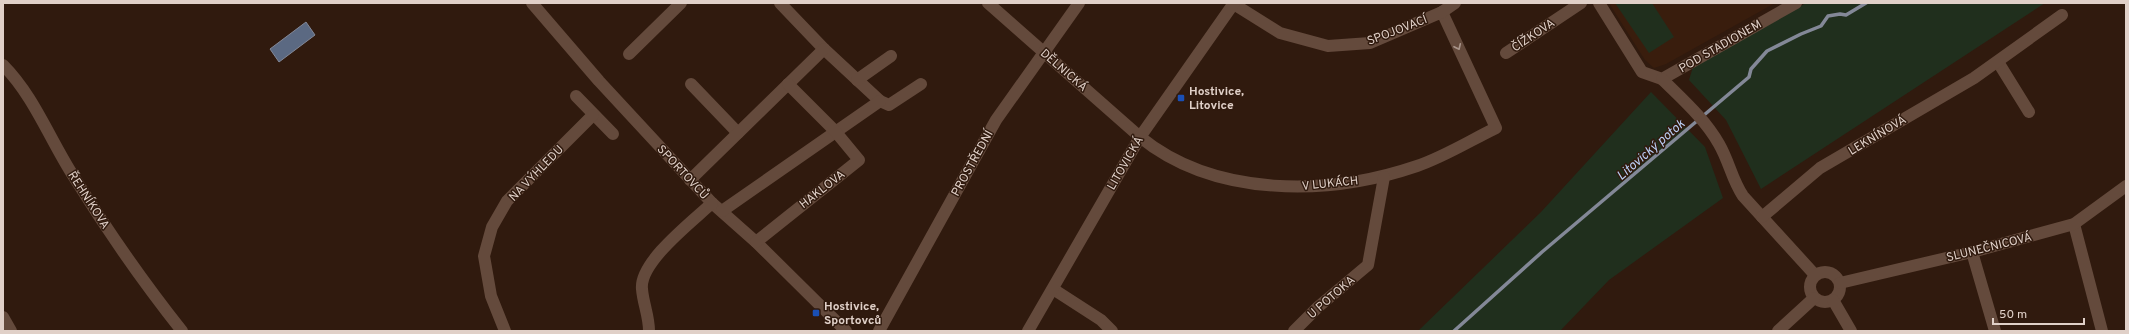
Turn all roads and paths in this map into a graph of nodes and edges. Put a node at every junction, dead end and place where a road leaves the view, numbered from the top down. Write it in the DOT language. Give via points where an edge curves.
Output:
graph roads {
  1 [pos="532,3"];
  2 [pos="681,3"];
  3 [pos="780,3"];
  4 [pos="988,3"];
  5 [pos="1078,3"];
  6 [pos="1233,3"];
  7 [pos="1455,3"];
  8 [pos="1581,3"];
  9 [pos="1599,3"];
  10 [pos="1796,3"];
  11 [pos="1442,12"];
  12 [pos="2062,14"];
  13 [pos="824,49"];
  14 [pos="1044,52"];
  15 [pos="629,54"];
  16 [pos="1506,54"];
  17 [pos="890,56"];
  18 [pos="1998,62"];
  19 [pos="3,65"];
  20 [pos="1662,79"];
  21 [pos="857,80"];
  22 [pos="691,84"];
  23 [pos="788,84"];
  24 [pos="922,84"];
  25 [pos="576,96"];
  26 [pos="880,101"];
  27 [pos="2029,112"];
  28 [pos="593,114"];
  29 [pos="1496,128"];
  30 [pos="835,131"];
  31 [pos="738,133"];
  32 [pos="613,134"];
  33 [pos="1140,137"];
  34 [pos="1384,176"];
  35 [pos="690,180"];
  36 [pos="2126,186"];
  37 [pos="712,203"];
  38 [pos="722,211"];
  39 [pos="1762,217"];
  40 [pos="2074,224"];
  41 [pos="756,242"];
  42 [pos="1972,252"];
  43 [pos="1815,275"];
  44 [pos="1840,283"];
  45 [pos="1053,289"];
  46 [pos="1814,298"];
  47 [pos="1833,300"];
  48 [pos="3,317"];
  49 [pos="12,331"];
  50 [pos="182,331"];
  51 [pos="505,331"];
  52 [pos="649,331"];
  53 [pos="846,331"];
  54 [pos="879,331"];
  55 [pos="1028,331"];
  56 [pos="1112,331"];
  57 [pos="1294,331"];
  58 [pos="1778,331"];
  59 [pos="1851,331"];
  60 [pos="1995,331"];
  61 [pos="2102,331"];
  1 -- 35 [label="street, SPORTOVCŮ"];
  2 -- 15 [label="street"];
  3 -- 13 [label="street"];
  4 -- 14 [label="street, DĚLNICKÁ"];
  5 -- 14 [label="street, PROSTŘEDNÍ"];
  6 -- 11 [label="street, SPOJOVACÍ" via="1280,33 1328,46 1370,43"];
  6 -- 33 [label="street, LITOVICKÁ"];
  7 -- 11 [label="street"];
  8 -- 16 [label="street, ČÍŽKOVA"];
  9 -- 20 [label="street" via="1642,72"];
  10 -- 20 [label="street, POD STADIONEM"];
  11 -- 29 [label="street, SPOJOVACÍ, one-way"];
  12 -- 18 [label="street, LEKNÍNOVÁ"];
  13 -- 21 [label="street"];
  13 -- 23 [label="street"];
  14 -- 33 [label="street, DĚLNICKÁ"];
  14 -- 54 [label="street, PROSTŘEDNÍ" via="996,120"];
  17 -- 21 [label="street"];
  18 -- 27 [label="street"];
  18 -- 39 [label="street, LEKNÍNOVÁ" via="1820,168"];
  19 -- 50 [label="street, ŘEHNÍKOVA" via="18,80 74,177 148,289"];
  20 -- 39 [label="street" via="1687,104 1719,144 1735,185"];
  21 -- 26 [label="street"];
  22 -- 31 [label="street"];
  23 -- 30 [label="street, HAKLOVA"];
  23 -- 31 [label="street"];
  24 -- 26 [label="street" via="889,105"];
  25 -- 28 [label="street"];
  26 -- 30 [label="street"];
  28 -- 32 [label="street"];
  28 -- 51 [label="street, NA VÝHLEDU" via="508,201 492,227 484,256 492,296"];
  29 -- 34 [label="street, V LUKÁCH" via="1419,165"];
  30 -- 38 [label="street"];
  30 -- 41 [label="street, HAKLOVA" via="859,160"];
  31 -- 35 [label="street"];
  33 -- 34 [label="street, V LUKÁCH" via="1162,154 1195,168 1253,184 1311,187"];
  33 -- 45 [label="street, LITOVICKÁ"];
  34 -- 57 [label="street, U POTOKA" via="1368,265"];
  35 -- 37 [label="street, SPORTOVCŮ"];
  36 -- 40 [label="street, SLUNEČNICOVÁ"];
  37 -- 38 [label="street, SPORTOVCŮ"];
  37 -- 52 [label="street" via="650,262 643,275 641,288 649,317"];
  38 -- 41 [label="street, SPORTOVCŮ"];
  39 -- 43 [label="street"];
  40 -- 42 [label="street, SLUNEČNICOVÁ"];
  40 -- 61 [label="street"];
  41 -- 53 [label="street, SPORTOVCŮ"];
  42 -- 44 [label="street, SLUNEČNICOVÁ"];
  42 -- 60 [label="street"];
  43 -- 44 [label="street" via="1824,271 1830,272"];
  43 -- 46 [label="street" via="1810,282"];
  44 -- 47 [label="street" via="1840,292"];
  45 -- 55 [label="street, LITOVICKÁ"];
  45 -- 56 [label="street" via="1101,320"];
  46 -- 47 [label="street" via="1820,302"];
  46 -- 58 [label="street"];
  47 -- 59 [label="street"];
  48 -- 49 [label="street"];
}
